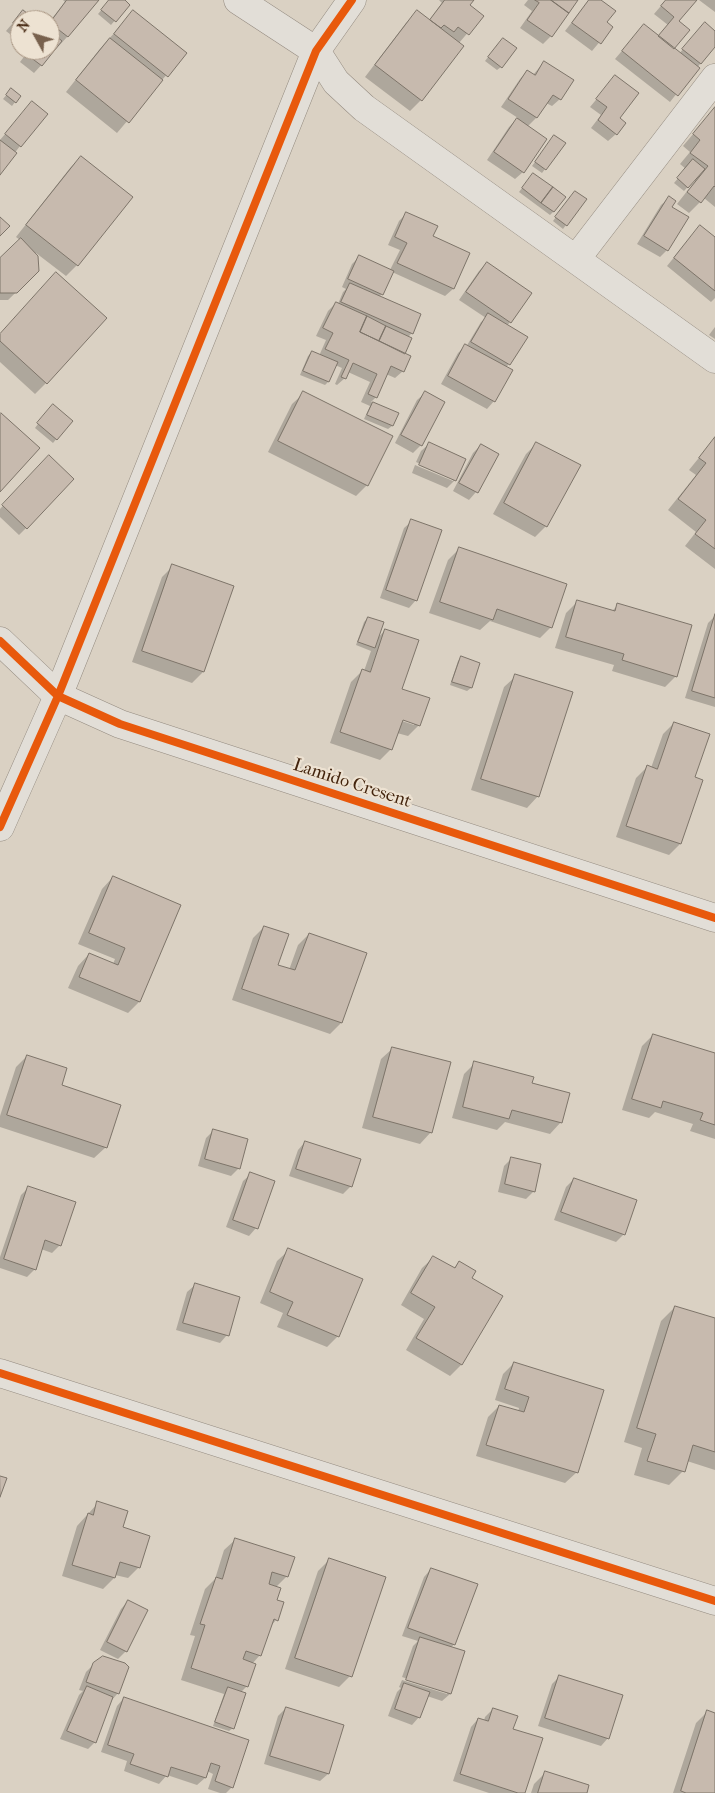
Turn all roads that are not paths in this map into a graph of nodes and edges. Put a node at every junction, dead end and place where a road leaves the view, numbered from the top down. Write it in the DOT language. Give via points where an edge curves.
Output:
graph roads {
  1 [pos="238,0"];
  2 [pos="352,0"];
  3 [pos="316,51"];
  4 [pos="715,78"];
  5 [pos="576,259"];
  6 [pos="715,359"];
  7 [pos="0,641"];
  8 [pos="58,696"];
  9 [pos="0,827"];
  10 [pos="715,918"];
  11 [pos="0,1373"];
  12 [pos="715,1601"];
  1 -- 3 [label="street"];
  2 -- 3 [label="street"];
  3 -- 5 [label="street" via="336,82 364,108"];
  3 -- 8 [label="street"];
  4 -- 5 [label="street"];
  5 -- 6 [label="street"];
  7 -- 8 [label="street, Lamido Cresent"];
  8 -- 9 [label="street"];
  8 -- 10 [label="street, Lamido Cresent" via="120,724"];
  11 -- 12 [label="street"];
}
